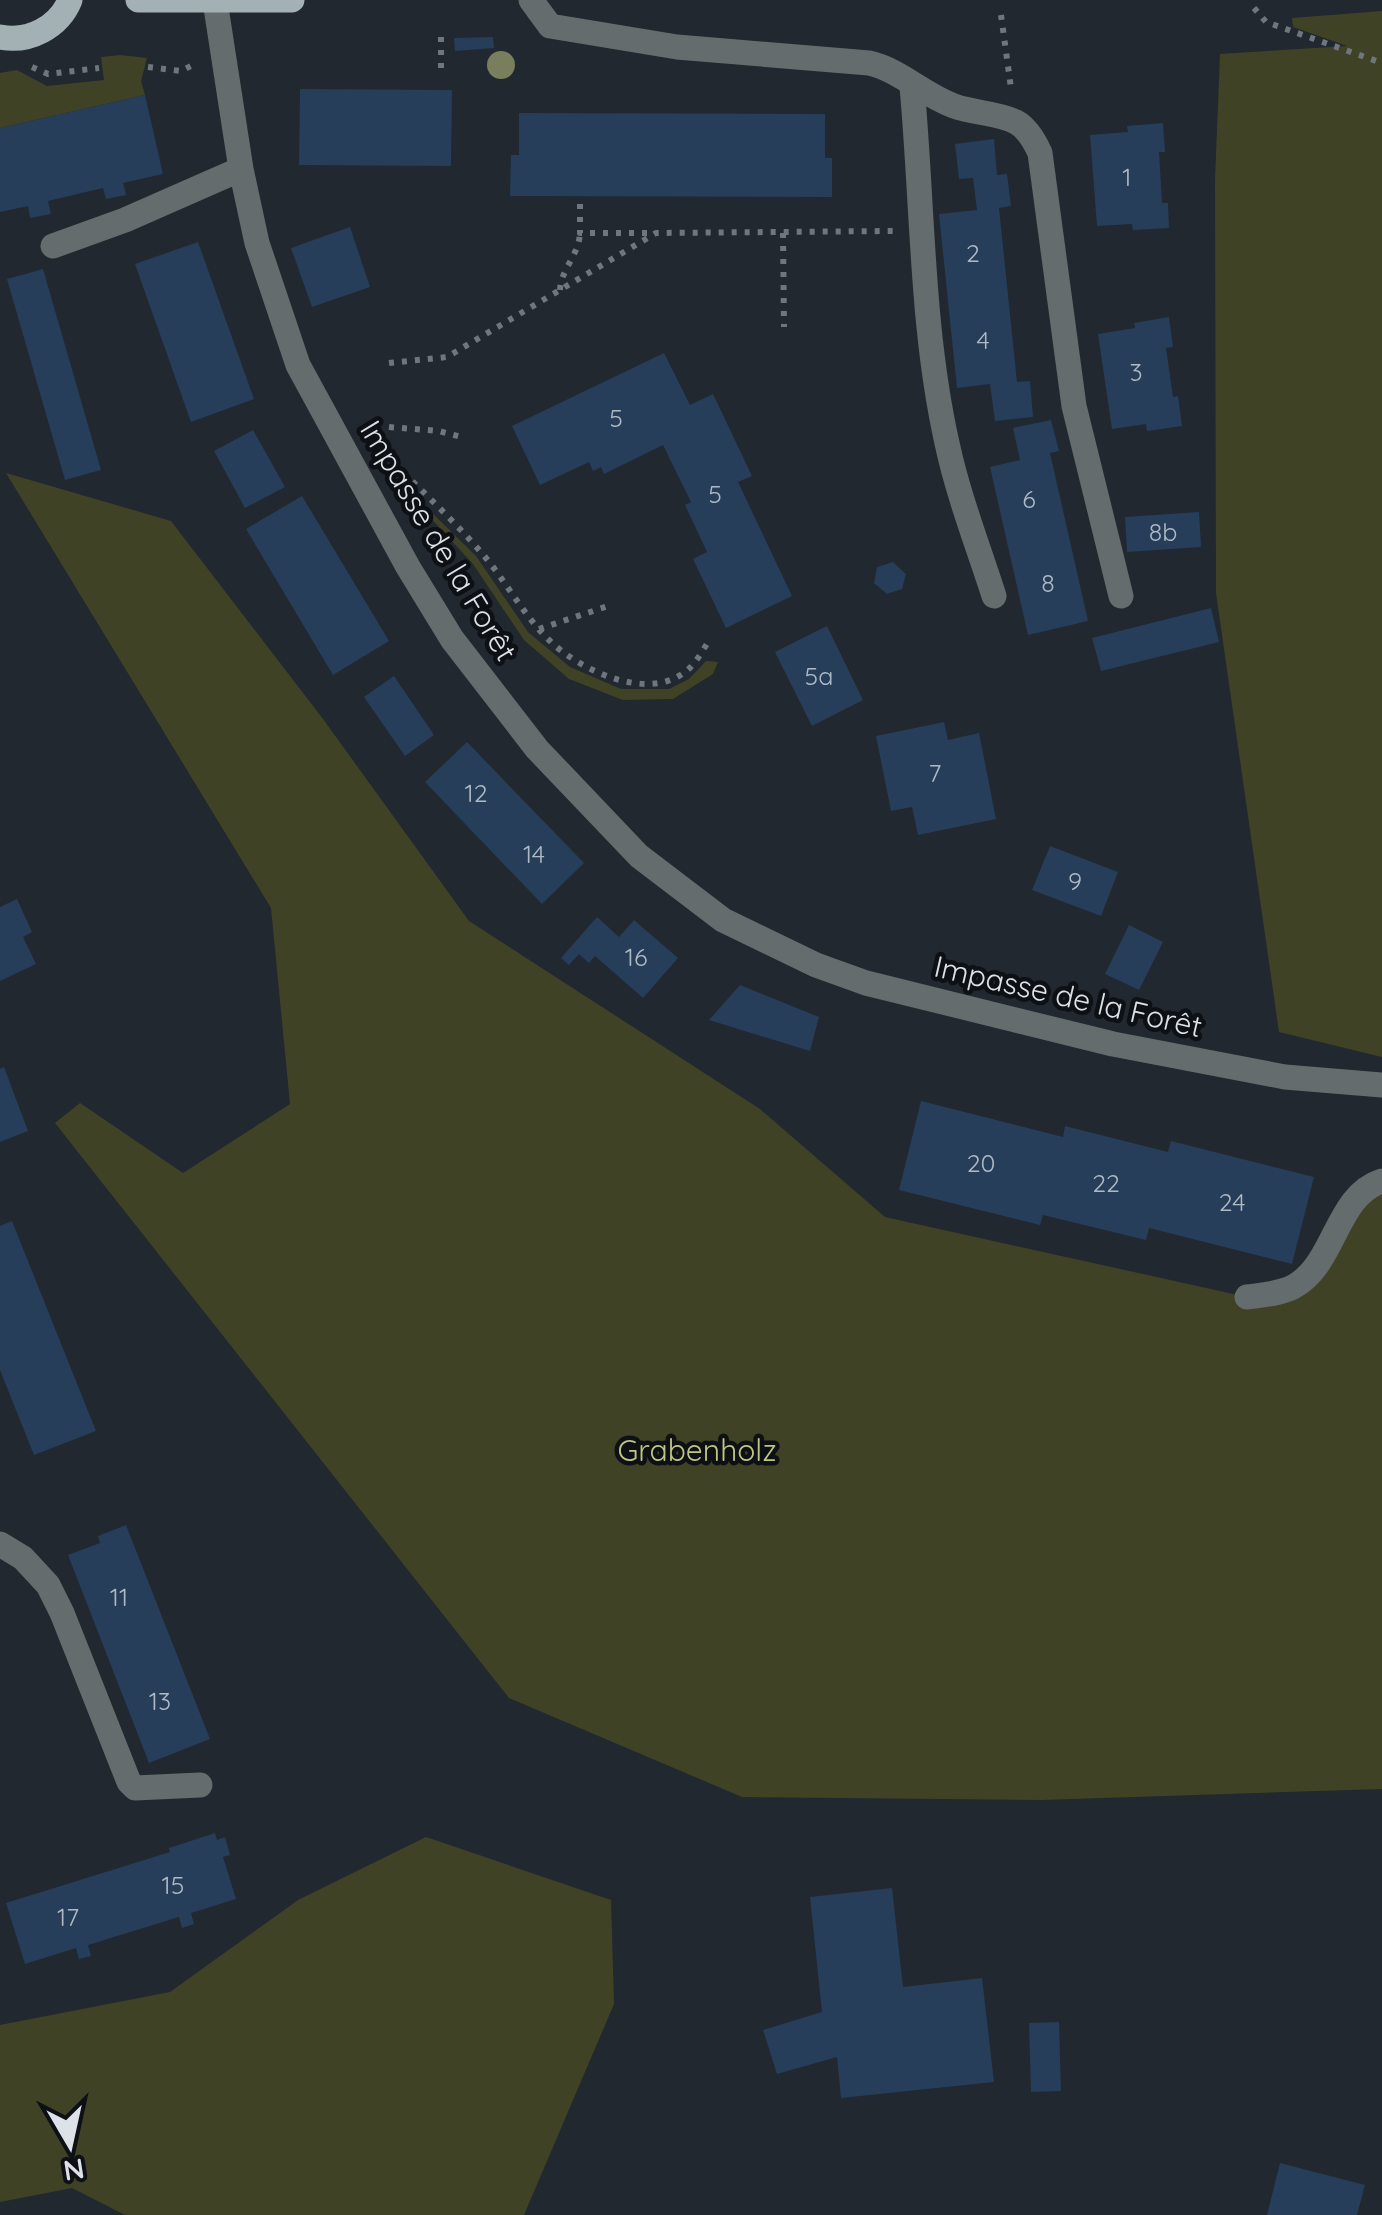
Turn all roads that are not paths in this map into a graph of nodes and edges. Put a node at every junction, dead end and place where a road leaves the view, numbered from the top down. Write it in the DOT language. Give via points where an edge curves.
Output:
graph roads {
  1 [pos="70,0"];
  2 [pos="138,0"];
  3 [pos="215,0"];
  4 [pos="292,0"];
  5 [pos="531,0"];
  6 [pos="0,37"];
  7 [pos="912,87"];
  8 [pos="242,169"];
  9 [pos="52,246"];
  10 [pos="994,596"];
  11 [pos="1121,596"];
  12 [pos="1382,1085"];
  13 [pos="1382,1180"];
  14 [pos="1247,1297"];
  15 [pos="0,1544"];
  16 [pos="200,1785"];
  1 -- 6 [label="main road" via="52,25 32,36"];
  2 -- 3 [label="main road"];
  3 -- 4 [label="main road"];
  3 -- 8 [label="street, Impasse de la Forêt"];
  5 -- 7 [label="street" via="550,26 677,47 870,63"];
  7 -- 10 [label="street" via="938,392 957,482"];
  7 -- 11 [label="street" via="1016,122 1040,153 1074,406"];
  8 -- 9 [label="street"];
  8 -- 12 [label="street, Impasse de la Forêt" via="257,243 298,366 408,567 452,639 537,749 639,856 681,890 776,948 866,982 1113,1044 1285,1077"];
  13 -- 14 [label="street" via="1354,1200 1307,1278"];
  15 -- 16 [label="street" via="48,1585 129,1782 136,1788"];
}
